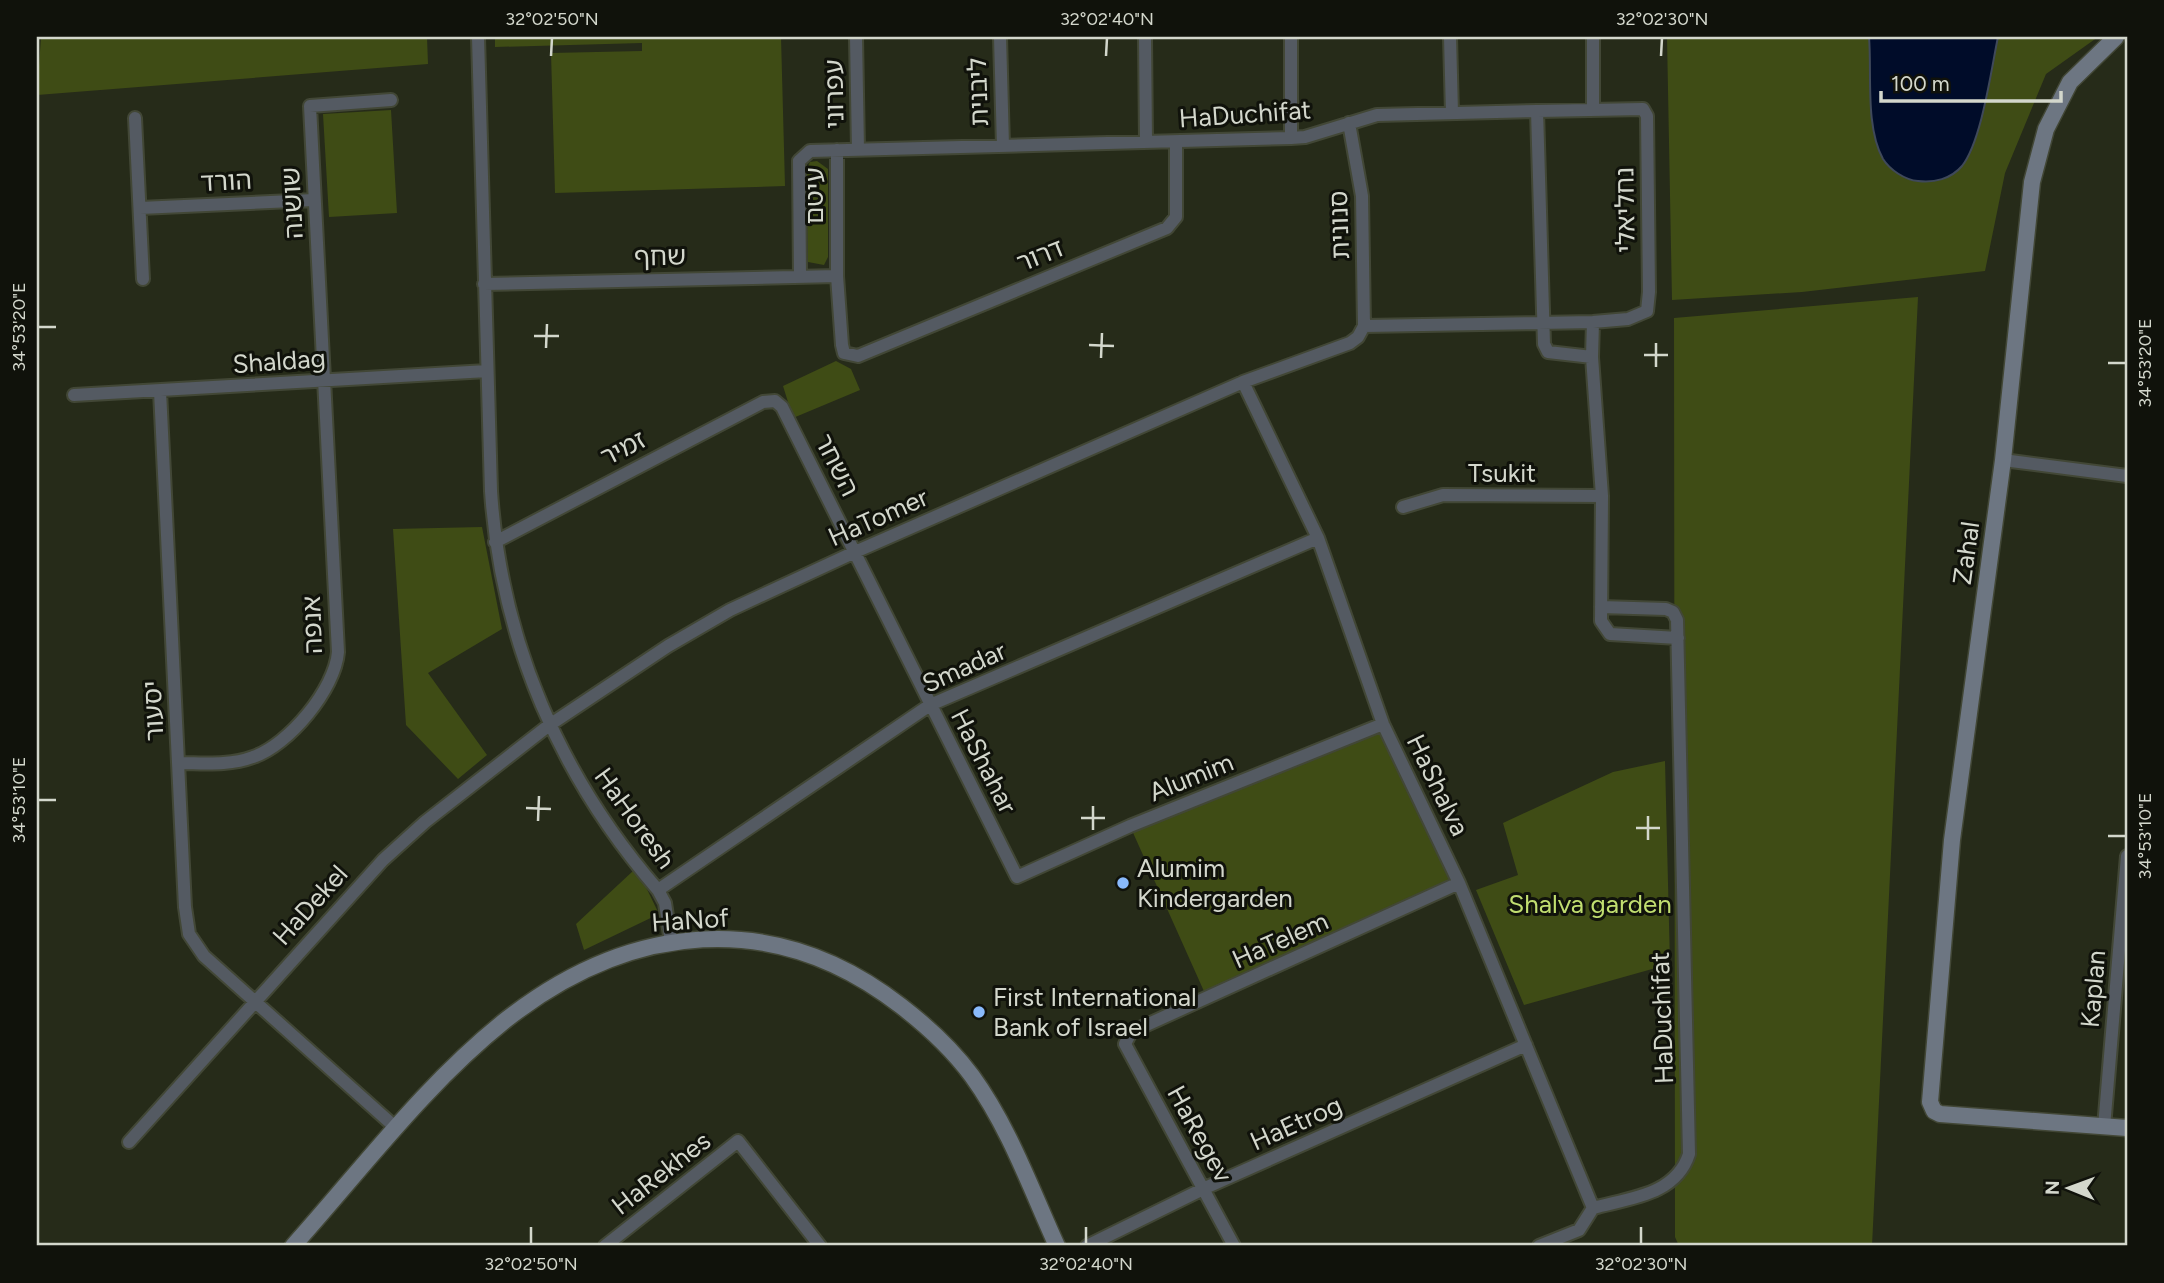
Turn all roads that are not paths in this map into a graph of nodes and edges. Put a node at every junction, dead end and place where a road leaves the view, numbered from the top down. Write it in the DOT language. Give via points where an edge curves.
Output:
graph roads {
  1 [pos="478,37"];
  2 [pos="856,37"];
  3 [pos="1000,37"];
  4 [pos="1145,37"];
  5 [pos="1291,37"];
  6 [pos="1450,37"];
  7 [pos="1593,37"];
  8 [pos="2116,37"];
  9 [pos="391,100"];
  10 [pos="1593,109"];
  11 [pos="1643,109"];
  12 [pos="1536,111"];
  13 [pos="1452,113"];
  14 [pos="135,118"];
  15 [pos="1349,123"];
  16 [pos="1291,138"];
  17 [pos="1146,142"];
  18 [pos="1176,143"];
  19 [pos="1003,146"];
  20 [pos="837,150"];
  21 [pos="858,150"];
  22 [pos="314,200"];
  23 [pos="139,208"];
  24 [pos="800,276"];
  25 [pos="837,276"];
  26 [pos="143,279"];
  27 [pos="484,284"];
  28 [pos="1544,322"];
  29 [pos="1592,322"];
  30 [pos="1364,326"];
  31 [pos="848,355"];
  32 [pos="1592,357"];
  33 [pos="487,371"];
  34 [pos="324,380"];
  35 [pos="1243,382"];
  36 [pos="160,391"];
  37 [pos="74,395"];
  38 [pos="775,401"];
  39 [pos="2003,460"];
  40 [pos="2127,476"];
  41 [pos="1602,496"];
  42 [pos="1403,508"];
  43 [pos="1318,538"];
  44 [pos="495,542"];
  45 [pos="855,552"];
  46 [pos="1601,607"];
  47 [pos="1678,638"];
  48 [pos="930,705"];
  49 [pos="1383,724"];
  50 [pos="548,726"];
  51 [pos="178,763"];
  52 [pos="2127,856"];
  53 [pos="1017,877"];
  54 [pos="1459,883"];
  55 [pos="658,890"];
  56 [pos="671,942"];
  57 [pos="254,1001"];
  58 [pos="1125,1044"];
  59 [pos="1526,1045"];
  60 [pos="2104,1126"];
  61 [pos="395,1127"];
  62 [pos="2127,1128"];
  63 [pos="129,1142"];
  64 [pos="1205,1188"];
  65 [pos="1593,1208"];
  66 [pos="293,1246"];
  67 [pos="605,1246"];
  68 [pos="820,1246"];
  69 [pos="1057,1246"];
  70 [pos="1087,1246"];
  71 [pos="1234,1246"];
  72 [pos="1539,1246"];
  1 -- 27 [label="street, HaHoresh"];
  2 -- 21 [label="street, עפרוני"];
  3 -- 19 [label="street, ליבנית"];
  4 -- 17 [label="street"];
  5 -- 16 [label="street"];
  6 -- 13 [label="street"];
  7 -- 10 [label="street"];
  8 -- 39 [label="street, Zahal" via="2070,82 2046,129 2035,169"];
  9 -- 22 [label="street, שושנה" via="310,106"];
  10 -- 11 [label="street, HaDuchifat"];
  10 -- 12 [label="street, HaDuchifat"];
  11 -- 29 [label="street, נחליאלי" via="1647,116 1647,311 1628,320"];
  12 -- 13 [label="street, HaDuchifat"];
  12 -- 28 [label="street"];
  13 -- 15 [label="street, HaDuchifat" via="1377,115"];
  14 -- 23 [label="street"];
  15 -- 16 [label="street, HaDuchifat"];
  15 -- 30 [label="street, סנונית" via="1362,196"];
  16 -- 18 [label="street, HaDuchifat"];
  17 -- 18 [label="street, HaDuchifat"];
  17 -- 19 [label="street, HaDuchifat"];
  18 -- 31 [label="street, דרור" via="1177,217 1167,228 864,354"];
  19 -- 21 [label="street, HaDuchifat"];
  20 -- 21 [label="street, HaDuchifat"];
  20 -- 24 [label="street, עיטם" via="810,151 799,161"];
  20 -- 25 [label="street, עיטם"];
  22 -- 23 [label="street, הורד"];
  22 -- 34 [label="street, שושנה"];
  23 -- 26 [label="street"];
  24 -- 25 [label="street, שחף"];
  24 -- 27 [label="street, שחף"];
  25 -- 31 [label="street, עיטם" via="842,345"];
  27 -- 33 [label="street, HaHoresh"];
  28 -- 29 [label="street"];
  28 -- 30 [label="street"];
  28 -- 32 [label="street" via="1548,352"];
  29 -- 32 [label="street"];
  30 -- 35 [label="street, HaTomer" via="1350,342"];
  32 -- 41 [label="street"];
  33 -- 34 [label="street, Shaldag"];
  33 -- 44 [label="street, HaHoresh"];
  34 -- 36 [label="street, Shaldag"];
  34 -- 51 [label="street, אנפה" via="338,652 333,677 324,693 264,753 222,763"];
  35 -- 43 [label="street, HaShalva"];
  35 -- 45 [label="street, HaTomer"];
  36 -- 37 [label="street, Shaldag"];
  36 -- 51 [label="street, יסעור"];
  38 -- 44 [label="street, זמיר" via="752,408"];
  38 -- 45 [label="street, השחר"];
  39 -- 40 [label="street"];
  39 -- 60 [label="street, Zahal" via="1952,840 1930,1102 1940,1114"];
  41 -- 42 [label="street, Tsukit" via="1443,495"];
  41 -- 46 [label="street"];
  43 -- 48 [label="street, Smadar"];
  43 -- 49 [label="street, HaShalva"];
  44 -- 50 [label="street, HaHoresh" via="516,638"];
  45 -- 48 [label="street, HaShahar"];
  45 -- 50 [label="street, HaTomer" via="719,616"];
  46 -- 47 [label="street" via="1601,621 1610,634"];
  46 -- 47 [label="street, HaDuchifat" via="1666,609 1677,620"];
  47 -- 65 [label="street, HaDuchifat" via="1689,1154 1684,1171 1672,1182 1644,1195"];
  48 -- 53 [label="street, HaShahar"];
  48 -- 55 [label="street, Smadar"];
  49 -- 53 [label="street, Alumim"];
  49 -- 54 [label="street, HaShalva"];
  50 -- 55 [label="street, HaHoresh" via="592,801"];
  50 -- 57 [label="street, HaDekel" via="383,860"];
  51 -- 57 [label="street, יסעור" via="189,934 204,956"];
  52 -- 60 [label="street, Kaplan"];
  54 -- 58 [label="street, HaTelem" via="1131,1032"];
  54 -- 59 [label="street, HaShalva"];
  55 -- 56 [label="street, HaHoresh" via="665,903"];
  56 -- 61 [label="street, HaNof" via="614,956 551,988 506,1020"];
  56 -- 69 [label="street, HaNof" via="745,941 811,954 850,970 917,1018 990,1103"];
  57 -- 61 [label="street, יסעור"];
  57 -- 63 [label="street, HaDekel"];
  58 -- 64 [label="street, HaRegev"];
  59 -- 64 [label="street, HaEtrog"];
  59 -- 65 [label="street, HaShalva"];
  60 -- 62 [label="street"];
  61 -- 66 [label="street, HaNof"];
  64 -- 70 [label="street, HaEtrog"];
  64 -- 71 [label="street, HaRegev"];
  65 -- 72 [label="street" via="1579,1230"];
  67 -- 68 [label="street, HaRekhes" via="738,1141"];
}
